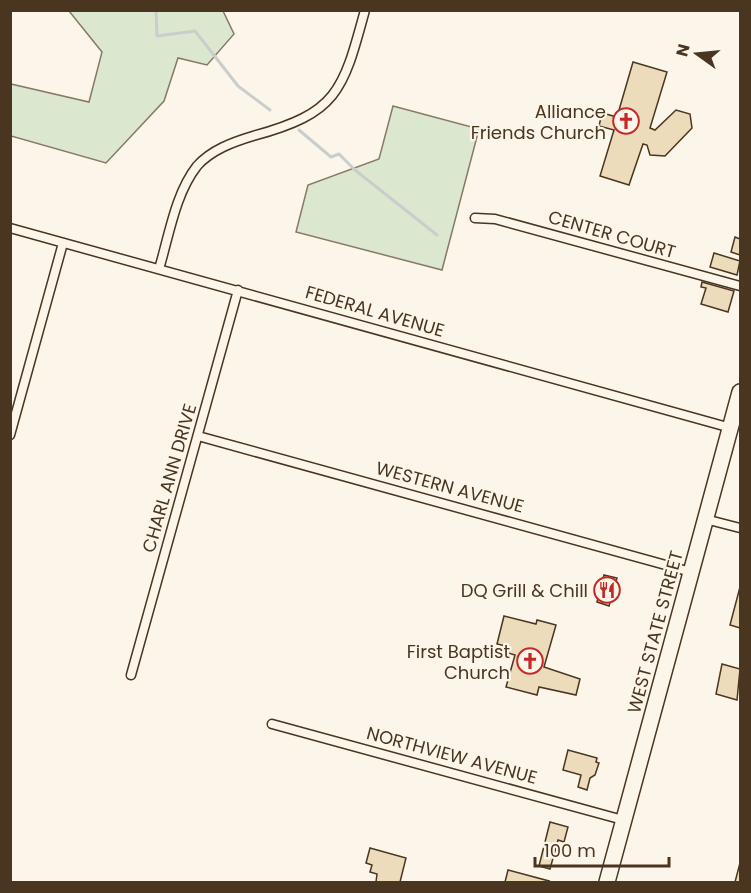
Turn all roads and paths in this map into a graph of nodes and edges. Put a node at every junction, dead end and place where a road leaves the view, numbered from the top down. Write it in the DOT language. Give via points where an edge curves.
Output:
graph roads {
  1 [pos="365,10"];
  2 [pos="475,218"];
  3 [pos="10,228"];
  4 [pos="63,243"];
  5 [pos="159,269"];
  6 [pos="741,286"];
  7 [pos="238,290"];
  8 [pos="741,392"];
  9 [pos="730,428"];
  10 [pos="10,435"];
  11 [pos="198,436"];
  12 [pos="705,519"];
  13 [pos="741,528"];
  14 [pos="692,572"];
  15 [pos="131,675"];
  16 [pos="272,724"];
  17 [pos="623,820"];
  18 [pos="607,882"];
  1 -- 5 [label="street" via="346,75 335,93 293,124 232,143 197,166 179,201"];
  2 -- 6 [label="street, CENTER COURT" via="495,219"];
  3 -- 4 [label="street, FEDERAL AVENUE"];
  4 -- 5 [label="street, FEDERAL AVENUE"];
  4 -- 10 [label="street"];
  5 -- 7 [label="street, FEDERAL AVENUE"];
  7 -- 9 [label="street, FEDERAL AVENUE"];
  7 -- 11 [label="street, CHARL ANN DRIVE"];
  8 -- 9 [label="highway, WEST STATE STREET"];
  9 -- 12 [label="highway, WEST STATE STREET"];
  11 -- 14 [label="street, WESTERN AVENUE"];
  11 -- 15 [label="street, CHARL ANN DRIVE"];
  12 -- 13 [label="street"];
  12 -- 14 [label="highway, WEST STATE STREET"];
  14 -- 17 [label="highway, WEST STATE STREET"];
  16 -- 17 [label="street, NORTHVIEW AVENUE"];
  17 -- 18 [label="highway, WEST STATE STREET"];
}
